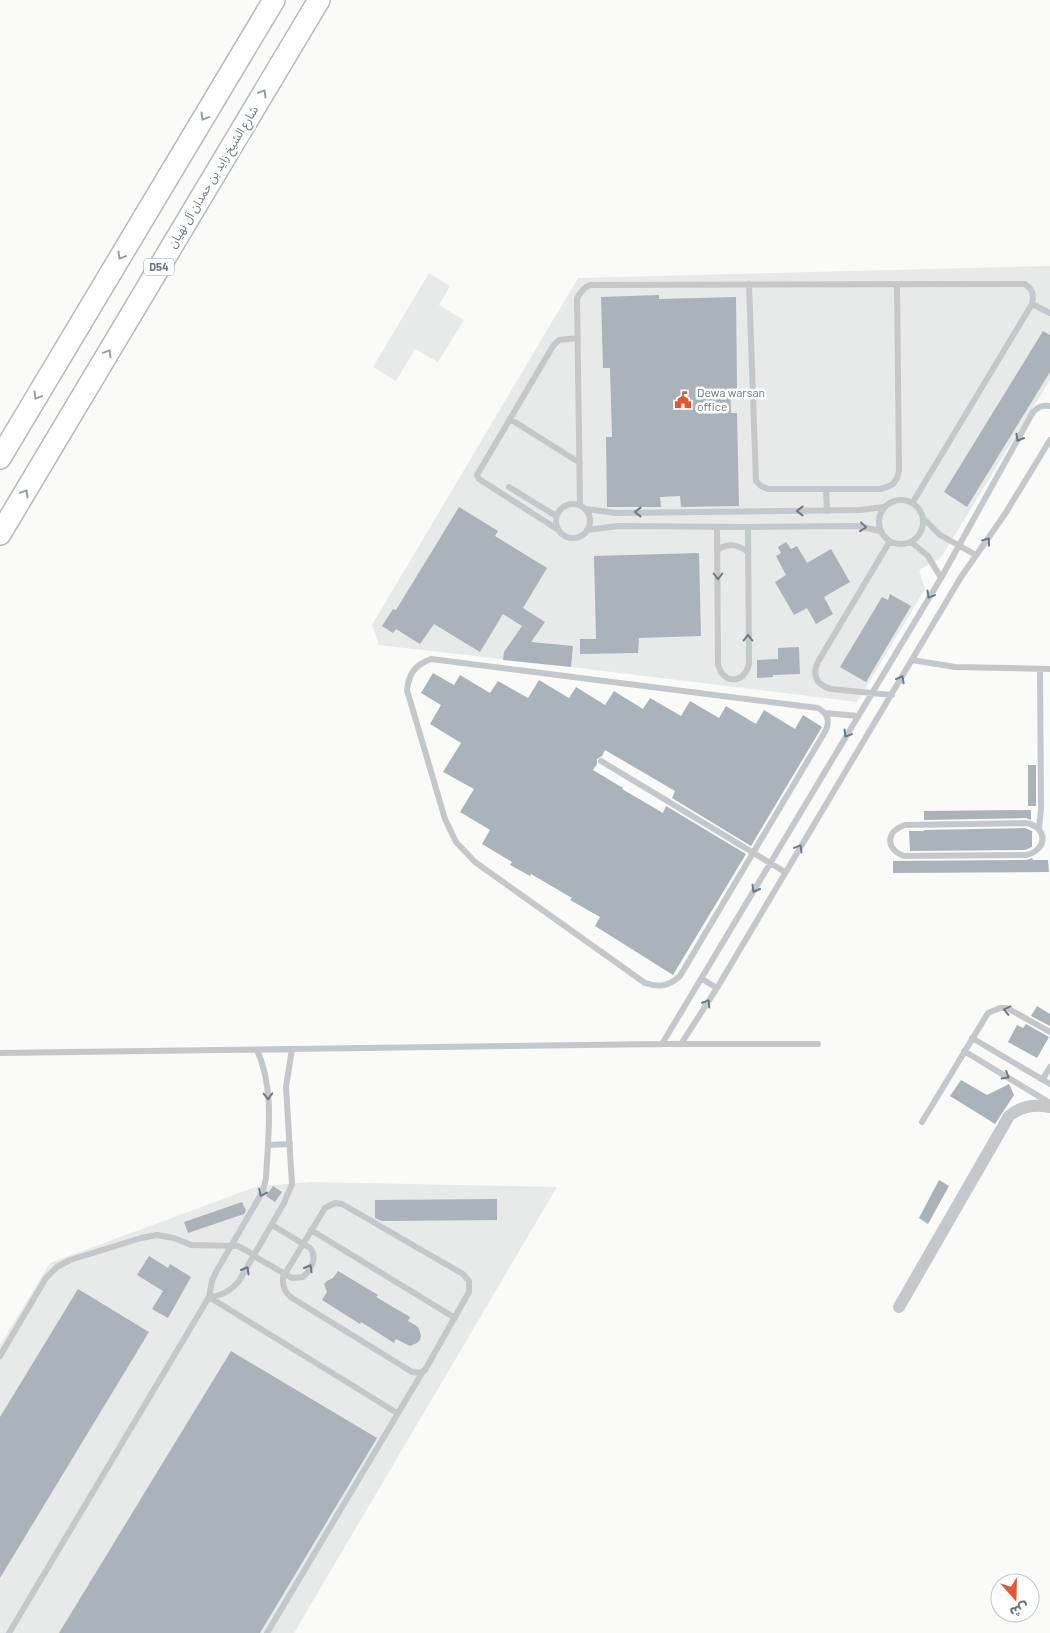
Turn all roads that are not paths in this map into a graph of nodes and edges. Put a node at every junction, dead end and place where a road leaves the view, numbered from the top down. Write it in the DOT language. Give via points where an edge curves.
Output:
graph roads {
  1 [pos="274,0"];
  2 [pos="319,0"];
  3 [pos="749,284"];
  4 [pos="897,284"];
  5 [pos="1032,304"];
  6 [pos="1050,313"];
  7 [pos="578,338"];
  8 [pos="1050,406"];
  9 [pos="510,419"];
  10 [pos="1050,440"];
  11 [pos="0,458"];
  12 [pos="580,463"];
  13 [pos="509,488"];
  14 [pos="826,489"];
  15 [pos="913,502"];
  16 [pos="583,507"];
  17 [pos="884,507"];
  18 [pos="827,511"];
  19 [pos="556,516"];
  20 [pos="923,518"];
  21 [pos="717,527"];
  22 [pos="748,527"];
  23 [pos="557,529"];
  24 [pos="587,530"];
  25 [pos="880,531"];
  26 [pos="0,534"];
  27 [pos="890,542"];
  28 [pos="910,542"];
  29 [pos="958,545"];
  30 [pos="717,550"];
  31 [pos="748,552"];
  32 [pos="976,555"];
  33 [pos="941,578"];
  34 [pos="912,660"];
  35 [pos="1040,669"];
  36 [pos="1050,669"];
  37 [pos="871,693"];
  38 [pos="892,695"];
  39 [pos="825,713"];
  40 [pos="858,716"];
  41 [pos="601,761"];
  42 [pos="1039,828"];
  43 [pos="753,853"];
  44 [pos="770,863"];
  45 [pos="785,872"];
  46 [pos="702,979"];
  47 [pos="717,988"];
  48 [pos="1050,1032"];
  49 [pos="972,1038"];
  50 [pos="662,1044"];
  51 [pos="681,1044"];
  52 [pos="818,1044"];
  53 [pos="292,1049"];
  54 [pos="257,1050"];
  55 [pos="964,1051"];
  56 [pos="0,1053"];
  57 [pos="1050,1067"];
  58 [pos="1043,1079"];
  59 [pos="1050,1084"];
  60 [pos="1050,1105"];
  61 [pos="922,1122"];
  62 [pos="290,1144"];
  63 [pos="268,1145"];
  64 [pos="272,1225"];
  65 [pos="312,1230"];
  66 [pos="303,1244"];
  67 [pos="231,1246"];
  68 [pos="254,1256"];
  69 [pos="285,1275"];
  70 [pos="209,1297"];
  71 [pos="899,1307"];
  72 [pos="454,1318"];
  73 [pos="0,1356"];
  74 [pos="423,1372"];
  75 [pos="397,1413"];
  76 [pos="9,1633"];
  77 [pos="267,1633"];
  1 -- 11 [label="main road, one-way"];
  26 -- 2 [label="main road, شارع الشيخ زايد بن حمدان آل نهيان / D54, one-way"];
  3 -- 4 [label="lane"];
  3 -- 7 [label="lane" via="590,285 577,299"];
  3 -- 14 [label="lane" via="756,481 768,489"];
  4 -- 5 [label="lane" via="1025,284 1032,289"];
  4 -- 14 [label="lane" via="897,478 887,488"];
  5 -- 6 [label="lane"];
  5 -- 15 [label="lane"];
  7 -- 9 [label="lane" via="559,340 553,346"];
  7 -- 12 [label="lane"];
  8 -- 29 [label="lane, one-way" via="1043,405 1033,412"];
  9 -- 12 [label="lane"];
  9 -- 23 [label="lane" via="478,477"];
  32 -- 10 [label="lane, one-way" via="1006,514"];
  12 -- 16 [label="lane"];
  13 -- 19 [label="lane"];
  14 -- 18 [label="lane"];
  15 -- 17 [label="lane" via="897,500"];
  15 -- 20 [label="lane"];
  18 -- 16 [label="lane, one-way" via="616,513"];
  16 -- 19 [label="lane" via="569,504 558,510"];
  16 -- 24 [label="lane" via="590,520"];
  17 -- 18 [label="lane"];
  17 -- 25 [label="lane" via="878,519"];
  19 -- 23 [label="lane"];
  20 -- 28 [label="lane" via="921,532"];
  20 -- 29 [label="lane" via="940,535"];
  21 -- 22 [label="lane"];
  21 -- 24 [label="lane" via="618,526"];
  21 -- 30 [label="lane"];
  22 -- 25 [label="lane, one-way" via="858,526"];
  22 -- 31 [label="lane"];
  23 -- 24 [label="lane" via="564,536 574,538"];
  25 -- 27 [label="lane"];
  27 -- 28 [label="lane"];
  27 -- 37 [label="lane" via="815,667 818,682 824,687"];
  28 -- 33 [label="lane" via="932,561"];
  29 -- 32 [label="lane"];
  29 -- 33 [label="lane"];
  30 -- 31 [label="lane" via="736,545"];
  30 -- 31 [label="lane, one-way" via="718,664 724,676 730,679 743,676 749,664"];
  32 -- 34 [label="lane"];
  33 -- 37 [label="lane, one-way"];
  34 -- 35 [label="lane" via="955,667"];
  38 -- 34 [label="lane, one-way"];
  35 -- 36 [label="lane"];
  35 -- 42 [label="lane" via="1042,809"];
  37 -- 38 [label="lane"];
  37 -- 40 [label="lane"];
  45 -- 38 [label="lane, one-way"];
  39 -- 40 [label="lane"];
  39 -- 43 [label="lane" via="826,730"];
  39 -- 43 [label="lane" via="818,708 442,660 431,659 413,669 407,690 445,819 456,842 475,862 645,983 664,986 680,976"];
  40 -- 44 [label="lane, one-way"];
  41 -- 43 [label="lane"];
  42 -- 42 [label="lane" via="1026,823 905,825 898,827 890,840 896,853 904,856 1026,855 1034,853 1043,842"];
  43 -- 44 [label="lane"];
  44 -- 45 [label="lane"];
  44 -- 46 [label="lane, one-way"];
  45 -- 47 [label="lane"];
  46 -- 47 [label="lane"];
  46 -- 50 [label="lane"];
  51 -- 47 [label="lane, one-way"];
  48 -- 49 [label="lane, one-way" via="1013,1011 1000,1008 988,1013"];
  49 -- 55 [label="lane"];
  49 -- 58 [label="lane"];
  50 -- 51 [label="lane"];
  50 -- 53 [label="lane"];
  51 -- 52 [label="lane"];
  53 -- 54 [label="lane"];
  53 -- 62 [label="lane" via="286,1087"];
  54 -- 56 [label="lane"];
  54 -- 63 [label="lane, one-way" via="268,1096"];
  55 -- 60 [label="lane, one-way"];
  55 -- 61 [label="lane"];
  57 -- 58 [label="lane"];
  58 -- 59 [label="lane"];
  60 -- 71 [label="street" via="1028,1106 1009,1116"];
  62 -- 63 [label="lane"];
  62 -- 64 [label="lane" via="292,1184"];
  63 -- 67 [label="lane, one-way" via="265,1186"];
  64 -- 66 [label="lane"];
  64 -- 68 [label="lane"];
  65 -- 66 [label="lane"];
  65 -- 72 [label="lane"];
  65 -- 72 [label="lane" via="328,1206 342,1204 462,1274 469,1281 470,1289"];
  66 -- 69 [label="lane"];
  69 -- 66 [label="lane, one-way" via="299,1279 308,1271 314,1254"];
  67 -- 68 [label="lane" via="244,1248"];
  67 -- 70 [label="lane" via="212,1281"];
  67 -- 73 [label="lane" via="191,1245 166,1236 149,1236 64,1263 46,1278"];
  68 -- 69 [label="lane"];
  70 -- 68 [label="lane, one-way" via="234,1287"];
  69 -- 74 [label="lane" via="284,1288 292,1298 412,1372"];
  70 -- 75 [label="lane"];
  70 -- 76 [label="lane"];
  72 -- 74 [label="lane"];
  74 -- 75 [label="lane"];
  75 -- 77 [label="lane"];
}
